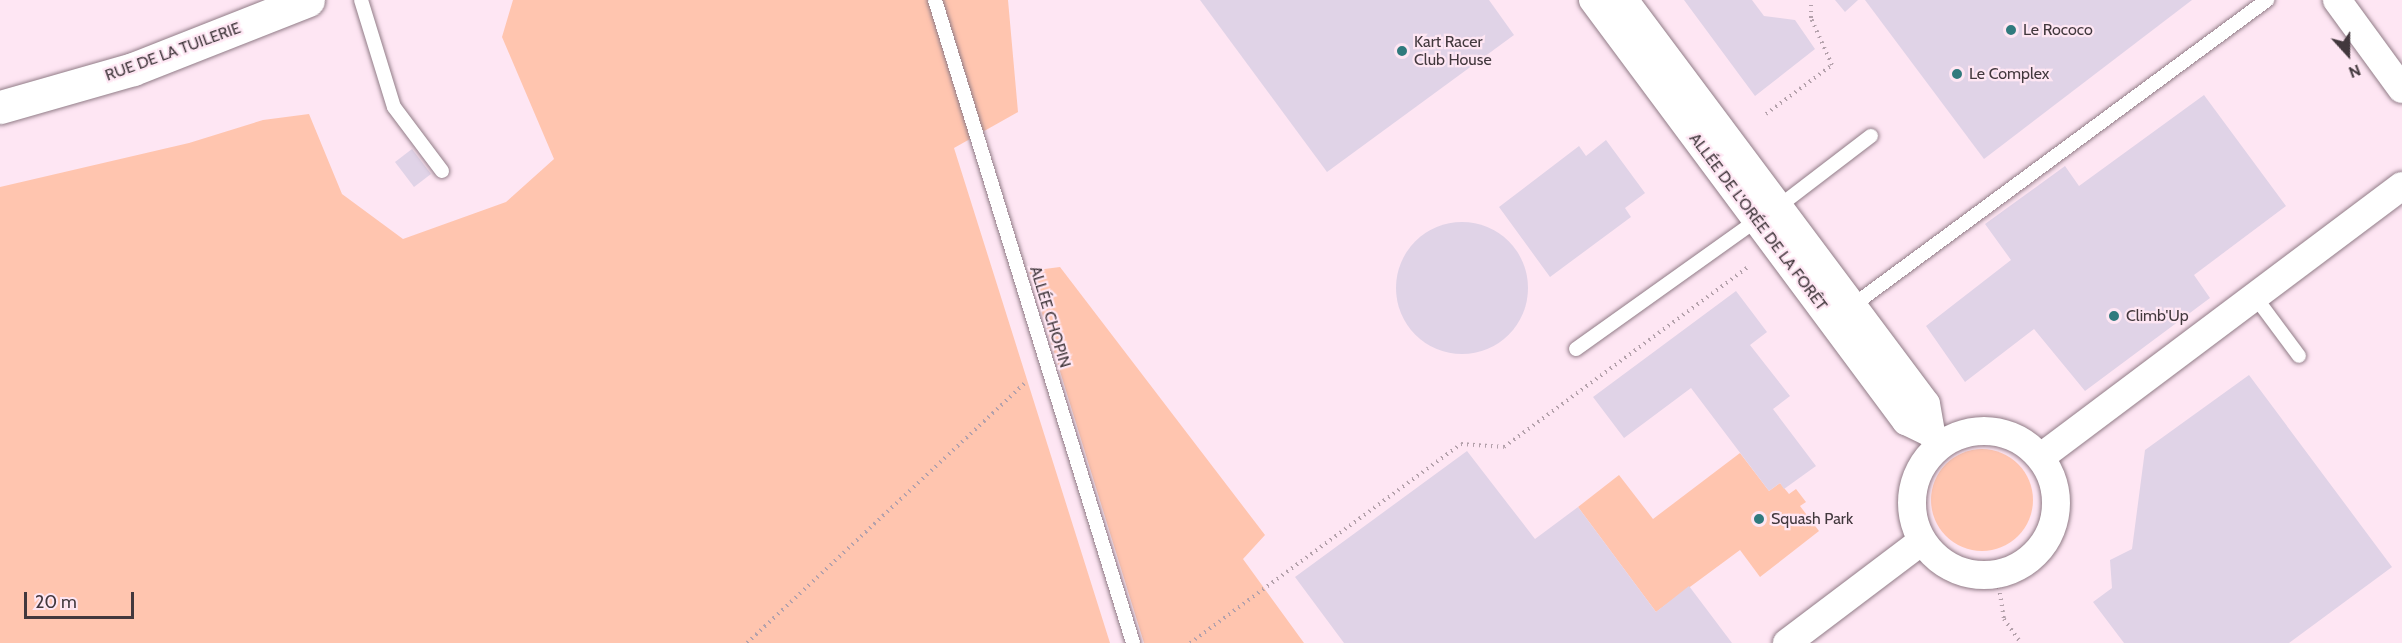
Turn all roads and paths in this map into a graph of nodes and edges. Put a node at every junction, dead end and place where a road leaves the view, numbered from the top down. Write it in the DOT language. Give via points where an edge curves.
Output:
graph roads {
  1 [pos="308,0"];
  2 [pos="361,0"];
  3 [pos="935,0"];
  4 [pos="1593,0"];
  5 [pos="1624,0"];
  6 [pos="1811,0"];
  7 [pos="2267,0"];
  8 [pos="2337,0"];
  9 [pos="2402,89"];
  10 [pos="0,106"];
  11 [pos="1766,114"];
  12 [pos="1871,136"];
  13 [pos="442,171"];
  14 [pos="2402,186"];
  15 [pos="1767,214"];
  16 [pos="1748,267"];
  17 [pos="2256,298"];
  18 [pos="1852,306"];
  19 [pos="1576,349"];
  20 [pos="2299,356"];
  21 [pos="1047,363"];
  22 [pos="1936,439"];
  23 [pos="2041,457"];
  24 [pos="1922,541"];
  25 [pos="1998,575"];
  26 [pos="747,643"];
  27 [pos="1133,643"];
  28 [pos="1190,643"];
  29 [pos="1787,643"];
  30 [pos="2021,643"];
  1 -- 10 [label="street, RUE DE LA TUILERIE" via="133,69"];
  2 -- 13 [label="lane" via="394,107"];
  3 -- 21 [label="lane, ALLÉE CHOPIN"];
  4 -- 15 [label="street, ALLÉE DE L'ORÉE DE LA FORÊT"];
  5 -- 15 [label="street, ALLÉE DE L'ORÉE DE LA FORÊT"];
  6 -- 11 [label="path" via="1811,18 1832,65"];
  7 -- 18 [label="lane"];
  8 -- 9 [label="street"];
  12 -- 15 [label="lane"];
  14 -- 17 [label="street"];
  15 -- 18 [label="street, ALLÉE DE L'ORÉE DE LA FORÊT"];
  15 -- 19 [label="lane"];
  15 -- 22 [label="street, ALLÉE DE L'ORÉE DE LA FORÊT" via="1906,421"];
  16 -- 28 [label="path" via="1504,447 1461,444"];
  17 -- 20 [label="lane"];
  17 -- 23 [label="street"];
  18 -- 22 [label="street, ALLÉE DE L'ORÉE DE LA FORÊT" via="1926,404"];
  21 -- 26 [label="path"];
  21 -- 27 [label="lane, ALLÉE CHOPIN"];
  22 -- 23 [label="street" via="1984,431 2008,435"];
  22 -- 24 [label="street" via="1912,491 1912,508"];
  23 -- 25 [label="street" via="2055,486 2057,510 2051,532 2038,552 2020,567"];
  24 -- 25 [label="street" via="1936,558 1954,570"];
  24 -- 29 [label="street"];
  25 -- 30 [label="path" via="2004,619"];
}
